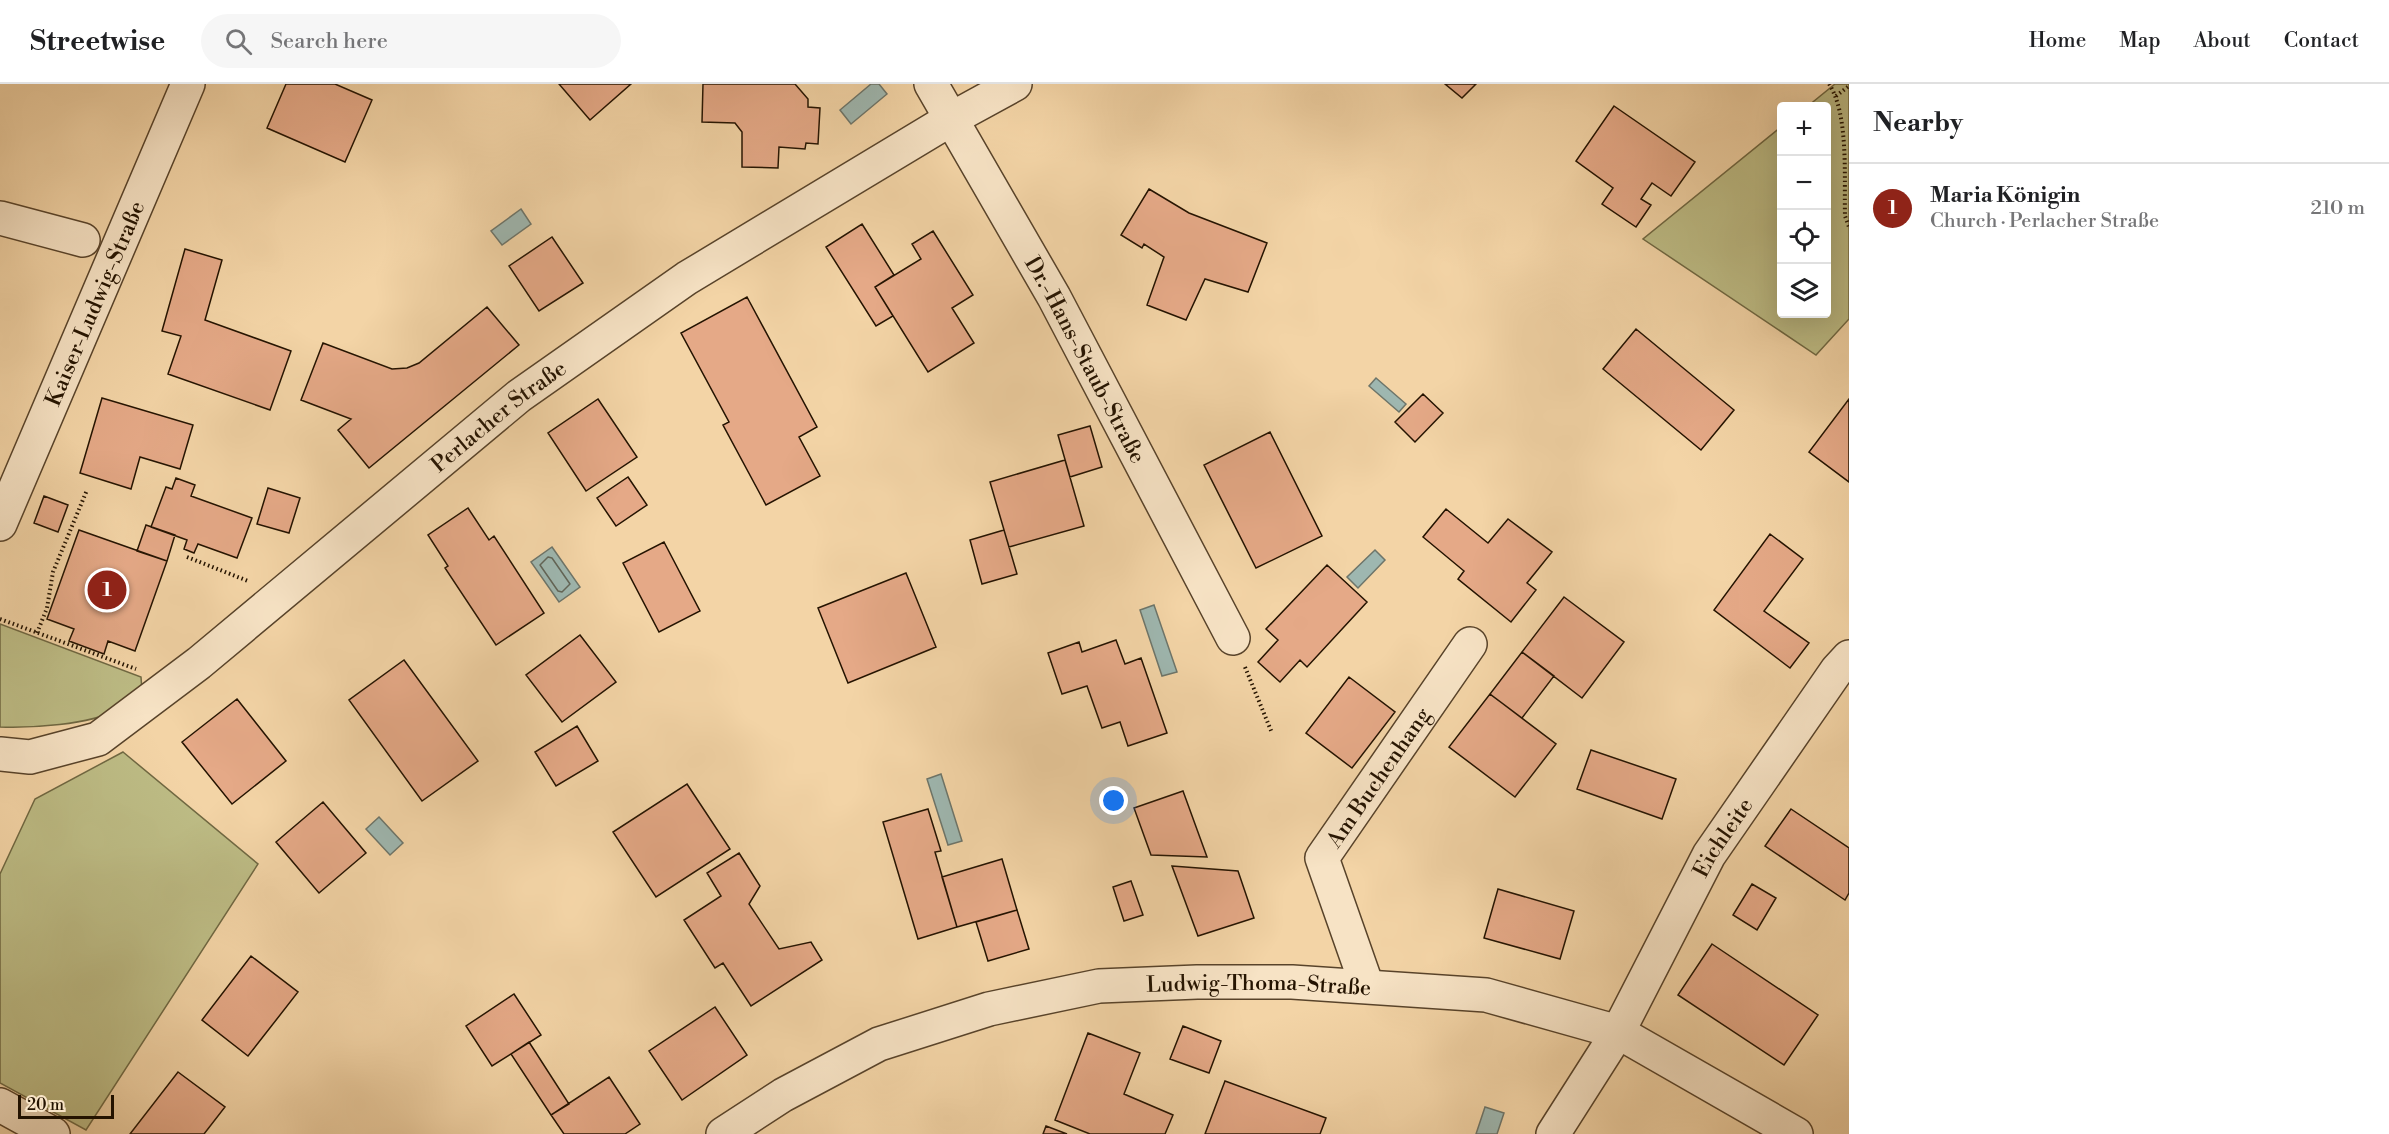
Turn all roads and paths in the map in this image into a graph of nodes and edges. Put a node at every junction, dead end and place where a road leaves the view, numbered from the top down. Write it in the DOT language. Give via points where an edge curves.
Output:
graph roads {
  1 [pos="188,84"];
  2 [pos="931,84"];
  3 [pos="1014,84"];
  4 [pos="1829,84"];
  5 [pos="1849,86"];
  6 [pos="1836,96"];
  7 [pos="951,119"];
  8 [pos="0,218"];
  9 [pos="1849,226"];
  10 [pos="83,240"];
  11 [pos="87,490"];
  12 [pos="0,524"];
  13 [pos="188,557"];
  14 [pos="270,602"];
  15 [pos="0,619"];
  16 [pos="37,633"];
  17 [pos="1233,638"];
  18 [pos="1470,644"];
  19 [pos="1849,657"];
  20 [pos="173,682"];
  21 [pos="1272,733"];
  22 [pos="0,754"];
  23 [pos="1366,986"];
  24 [pos="1618,1032"];
  25 [pos="0,1105"];
  26 [pos="53,1134"];
  27 [pos="723,1134"];
  28 [pos="1554,1134"];
  29 [pos="1796,1134"];
  1 -- 12 [label="street, Kaiser-Ludwig-Straße"];
  2 -- 7 [label="street, Dr.-Hans-Staub-Straße"];
  3 -- 7 [label="street, Perlacher Straße"];
  4 -- 6 [label="path"];
  5 -- 6 [label="path"];
  6 -- 9 [label="path" via="1843,115 1845,216"];
  7 -- 14 [label="street, Perlacher Straße" via="687,278 519,396"];
  7 -- 17 [label="street, Dr.-Hans-Staub-Straße" via="1054,297"];
  8 -- 10 [label="street"];
  11 -- 16 [label="path" via="53,572 47,608"];
  13 -- 14 [label="path" via="249,582"];
  14 -- 20 [label="street, Perlacher Straße"];
  15 -- 16 [label="path"];
  16 -- 20 [label="path"];
  17 -- 21 [label="path"];
  18 -- 23 [label="street, Am Buchenhang" via="1323,858"];
  19 -- 24 [label="street, Eichleite" via="1709,855"];
  20 -- 22 [label="street, Perlacher Straße" via="98,739 30,757"];
  23 -- 24 [label="street, Ludwig-Thoma-Straße" via="1486,995"];
  23 -- 27 [label="street, Ludwig-Thoma-Straße" via="1197,982 1099,986 989,1009 879,1044 783,1095"];
  24 -- 28 [label="street, Eichleite"];
  24 -- 29 [label="street, Ludwig-Thoma-Straße"];
  25 -- 26 [label="street"];
}
